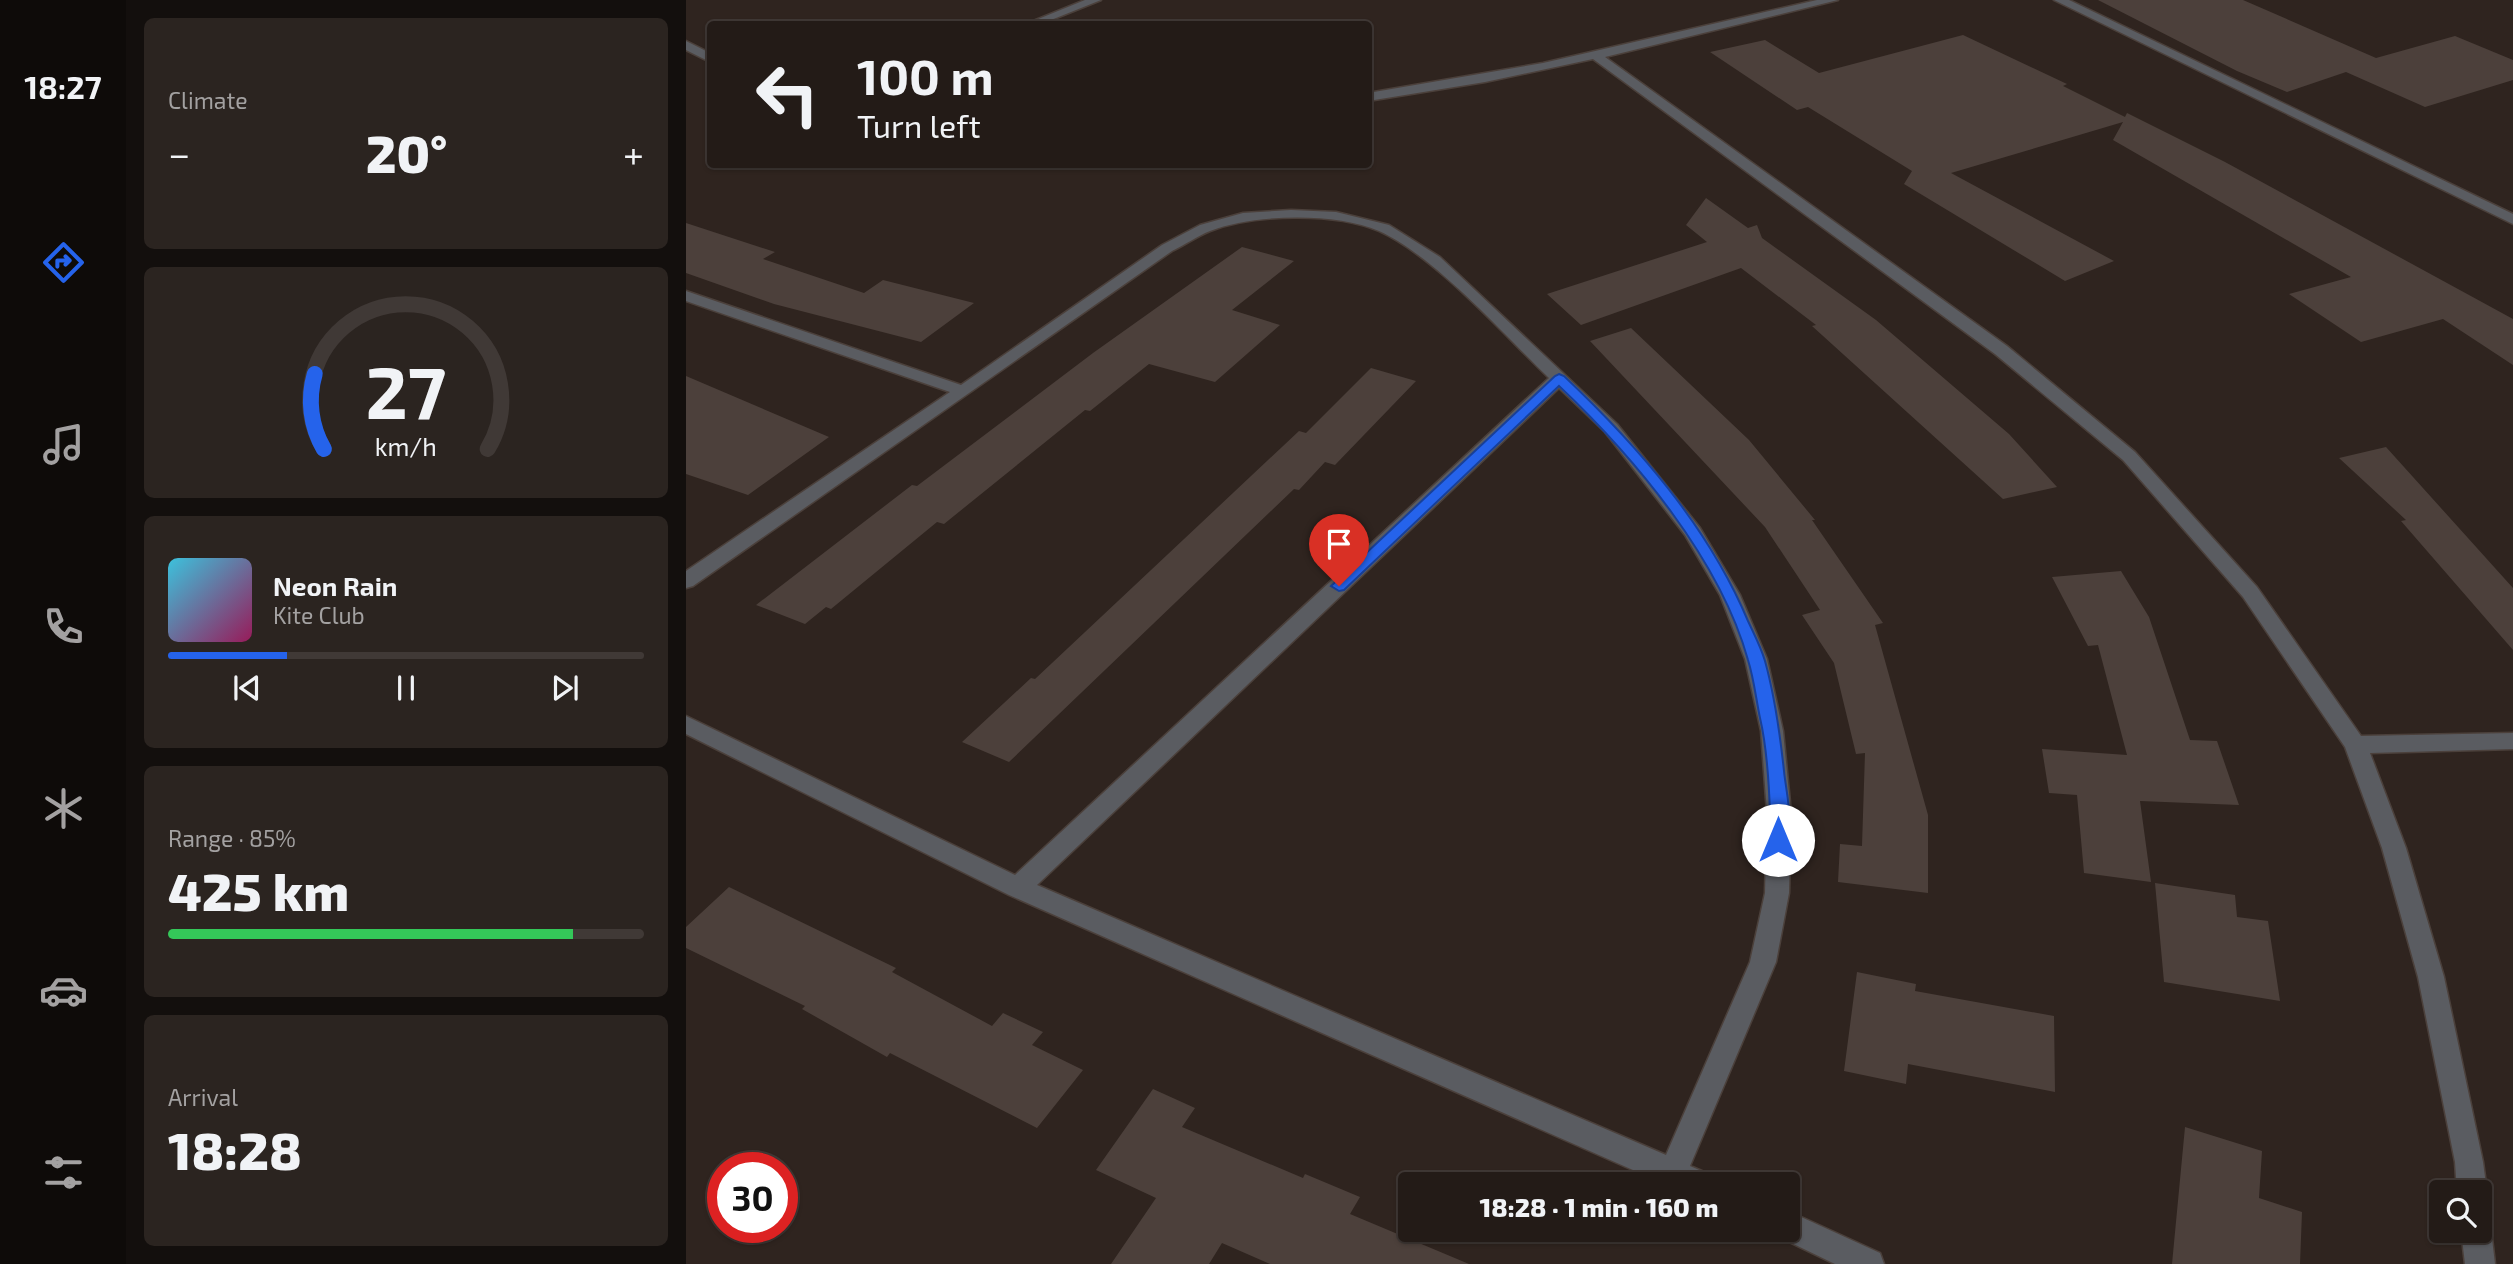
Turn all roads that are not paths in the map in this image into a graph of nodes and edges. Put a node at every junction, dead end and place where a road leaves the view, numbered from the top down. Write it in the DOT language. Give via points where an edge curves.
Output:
graph roads {
  1 [pos="1095,0"];
  2 [pos="1832,0"];
  3 [pos="2060,0"];
  4 [pos="1040,21"];
  5 [pos="686,46"];
  6 [pos="1595,55"];
  7 [pos="707,56"];
  8 [pos="1372,96"];
  9 [pos="2513,220"];
  10 [pos="686,296"];
  11 [pos="1559,378"];
  12 [pos="964,391"];
  13 [pos="686,581"];
  14 [pos="686,724"];
  15 [pos="2513,741"];
  16 [pos="2355,745"];
  17 [pos="1018,888"];
  18 [pos="1673,1172"];
  19 [pos="2471,1180"];
  20 [pos="1800,1232"];
  21 [pos="2478,1243"];
  22 [pos="1869,1264"];
  23 [pos="2480,1264"];
  1 -- 4 [label="street"];
  2 -- 6 [label="street"];
  3 -- 9 [label="street"];
  5 -- 7 [label="street"];
  6 -- 8 [label="street"];
  6 -- 16 [label="street" via="2001,350 2129,456 2250,592"];
  10 -- 12 [label="street"];
  11 -- 12 [label="street" via="1435,260 1384,228 1336,216 1291,214 1248,216 1205,228 1167,248"];
  11 -- 17 [label="street"];
  11 -- 18 [label="street" via="1611,428 1693,532 1730,595 1756,659 1772,732 1779,813 1777,893 1763,962"];
  12 -- 13 [label="street"];
  14 -- 17 [label="street"];
  15 -- 16 [label="street"];
  16 -- 19 [label="street" via="2394,848 2431,977"];
  17 -- 18 [label="street"];
  20 -- 22 [label="street"];
  21 -- 23 [label="street"];
}
